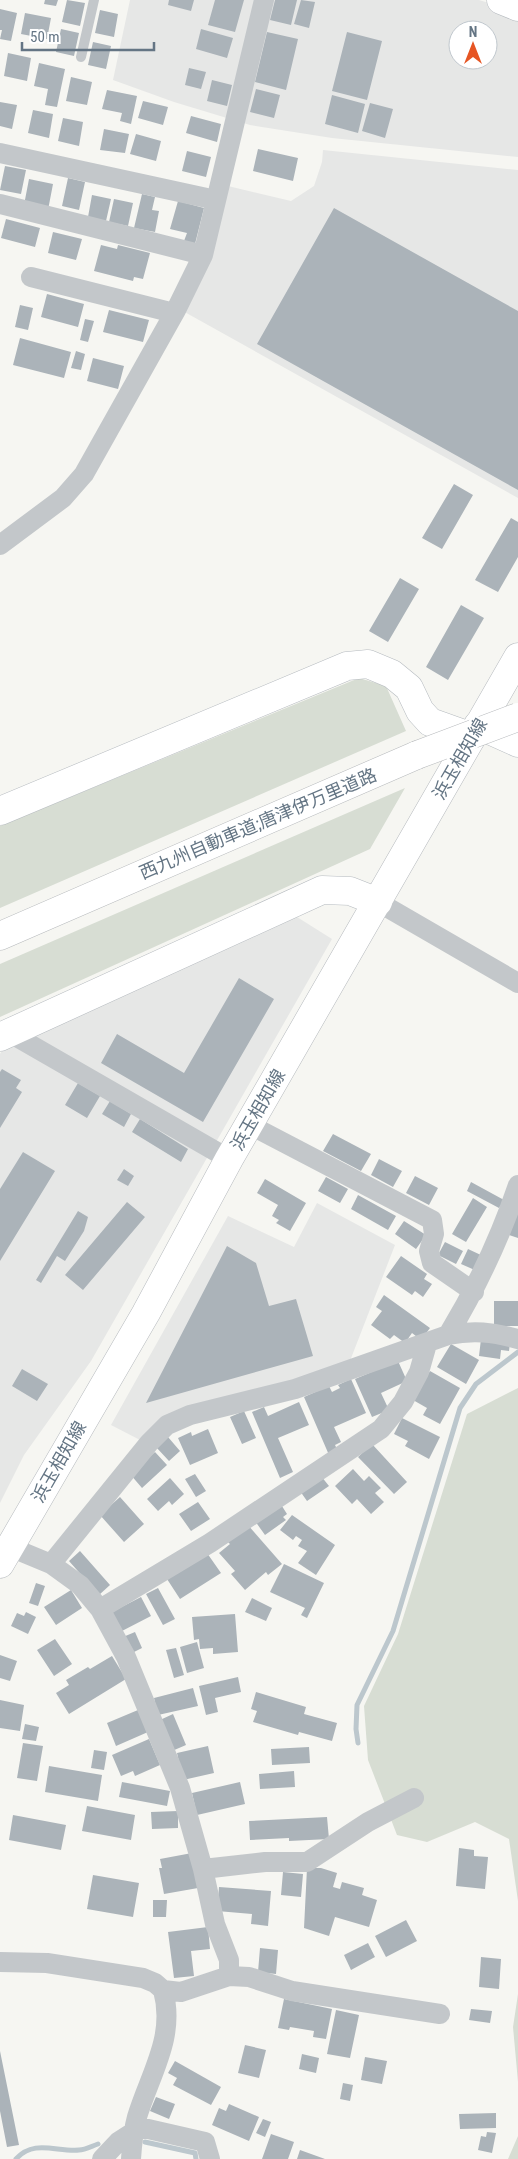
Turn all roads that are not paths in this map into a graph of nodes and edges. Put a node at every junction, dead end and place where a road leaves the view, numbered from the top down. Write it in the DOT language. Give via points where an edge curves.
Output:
graph roads {
  1 [pos="94,0"];
  2 [pos="264,0"];
  3 [pos="501,0"];
  4 [pos="518,7"];
  5 [pos="81,57"];
  6 [pos="0,153"];
  7 [pos="216,200"];
  8 [pos="0,204"];
  9 [pos="203,256"];
  10 [pos="31,277"];
  11 [pos="174,314"];
  12 [pos="0,544"];
  13 [pos="518,657"];
  14 [pos="518,717"];
  15 [pos="475,731"];
  16 [pos="518,743"];
  17 [pos="0,811"];
  18 [pos="378,902"];
  19 [pos="0,936"];
  20 [pos="518,983"];
  21 [pos="5,1035"];
  22 [pos="250,1125"];
  23 [pos="229,1160"];
  24 [pos="518,1185"];
  25 [pos="474,1292"];
  26 [pos="448,1335"];
  27 [pos="518,1339"];
  28 [pos="427,1344"];
  29 [pos="5,1555"];
  30 [pos="51,1564"];
  31 [pos="100,1609"];
  32 [pos="414,1798"];
  33 [pos="203,1869"];
  34 [pos="0,1962"];
  35 [pos="229,1976"];
  36 [pos="163,1990"];
  37 [pos="440,2014"];
  38 [pos="134,2130"];
  39 [pos="102,2159"];
  40 [pos="131,2159"];
  41 [pos="210,2159"];
  1 -- 5 [label="lane"];
  2 -- 7 [label="street"];
  3 -- 4 [label="main road"];
  6 -- 7 [label="street"];
  7 -- 9 [label="street"];
  8 -- 9 [label="street"];
  9 -- 11 [label="street"];
  10 -- 11 [label="street"];
  11 -- 12 [label="street" via="84,474 63,498"];
  13 -- 15 [label="main road, 浜玉相知線"];
  14 -- 19 [label="main road, 西九州自動車道;唐津伊万里道路, bridge" via="417,755"];
  15 -- 16 [label="main road"];
  15 -- 17 [label="main road" via="430,722 420,711 409,688 392,674 368,664 347,666"];
  15 -- 18 [label="main road, 浜玉相知線"];
  18 -- 20 [label="street"];
  18 -- 21 [label="main road" via="350,891 322,890"];
  18 -- 22 [label="main road, 浜玉相知線"];
  21 -- 23 [label="street"];
  22 -- 23 [label="main road, 浜玉相知線"];
  22 -- 25 [label="street" via="432,1220 434,1234 428,1251 432,1263"];
  23 -- 29 [label="main road, 浜玉相知線" via="146,1313"];
  24 -- 25 [label="street" via="504,1226"];
  25 -- 26 [label="street"];
  26 -- 27 [label="street" via="468,1331 493,1332"];
  26 -- 28 [label="street"];
  28 -- 30 [label="street" via="295,1389 190,1415 167,1425"];
  28 -- 31 [label="street" via="420,1372 403,1402 381,1429 210,1543"];
  29 -- 30 [label="street"];
  30 -- 31 [label="street" via="80,1586"];
  31 -- 33 [label="street" via="126,1657 180,1788"];
  32 -- 33 [label="street" via="368,1822 307,1862 264,1862"];
  33 -- 35 [label="street" via="215,1924 229,1960"];
  34 -- 36 [label="street" via="47,1962 75,1966 143,1978"];
  35 -- 36 [label="street" via="181,1992"];
  35 -- 37 [label="street" via="249,1978 292,1991"];
  36 -- 38 [label="street" via="168,2012 165,2040"];
  38 -- 39 [label="street"];
  38 -- 40 [label="street"];
  38 -- 41 [label="street" via="205,2142"];
}
